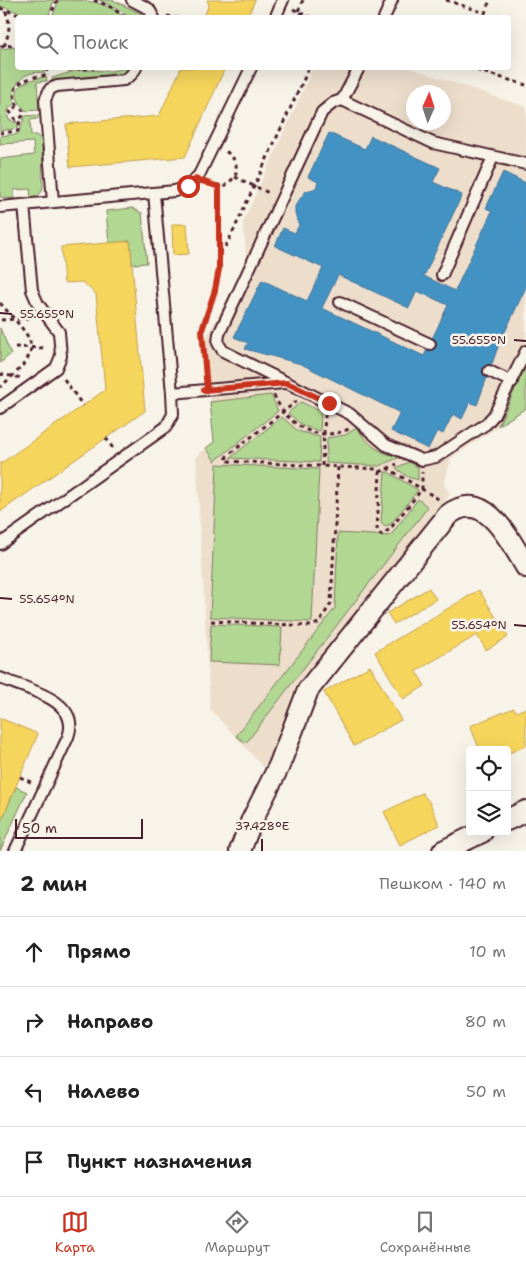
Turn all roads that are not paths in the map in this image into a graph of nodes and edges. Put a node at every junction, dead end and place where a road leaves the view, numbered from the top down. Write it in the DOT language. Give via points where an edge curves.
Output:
graph roads {
  1 [pos="132,0"];
  2 [pos="392,0"];
  3 [pos="282,2"];
  4 [pos="152,15"];
  5 [pos="276,15"];
  6 [pos="385,15"];
  7 [pos="135,70"];
  8 [pos="250,70"];
  9 [pos="358,70"];
  10 [pos="342,100"];
  11 [pos="494,157"];
  12 [pos="526,164"];
  13 [pos="154,193"];
  14 [pos="53,202"];
  15 [pos="24,205"];
  16 [pos="0,207"];
  17 [pos="442,275"];
  18 [pos="340,302"];
  19 [pos="430,344"];
  20 [pos="526,351"];
  21 [pos="489,371"];
  22 [pos="512,382"];
  23 [pos="287,383"];
  24 [pos="172,392"];
  25 [pos="0,408"];
  26 [pos="0,544"];
  27 [pos="526,567"];
  28 [pos="0,678"];
  29 [pos="526,811"];
  30 [pos="511,818"];
  31 [pos="474,836"];
  32 [pos="15,851"];
  33 [pos="240,851"];
  34 [pos="443,851"];
  1 -- 4 [label="lane" via="149,9"];
  2 -- 6 [label="lane"];
  3 -- 5 [label="lane"];
  7 -- 14 [label="lane" via="124,80 57,86 48,92 45,100"];
  8 -- 13 [label="lane" via="196,179 182,189"];
  9 -- 10 [label="lane"];
  10 -- 11 [label="lane" via="433,143"];
  10 -- 23 [label="lane" via="322,112 218,334 218,343 223,351"];
  11 -- 12 [label="lane"];
  11 -- 17 [label="lane"];
  13 -- 14 [label="lane"];
  13 -- 24 [label="lane"];
  14 -- 15 [label="lane"];
  15 -- 16 [label="lane"];
  15 -- 25 [label="lane" via="32,290 38,304 59,332 61,360 56,368"];
  18 -- 19 [label="lane"];
  20 -- 22 [label="lane"];
  21 -- 22 [label="lane"];
  22 -- 23 [label="lane" via="490,420 432,459 422,460 386,445 353,415"];
  23 -- 24 [label="lane"];
  24 -- 26 [label="lane" via="173,414 166,427"];
  27 -- 33 [label="street" via="511,542 480,507 462,506 448,515 308,690 279,766"];
  28 -- 32 [label="lane" via="58,702 68,712 71,724 68,737"];
  29 -- 30 [label="street"];
  31 -- 34 [label="street"];
}
